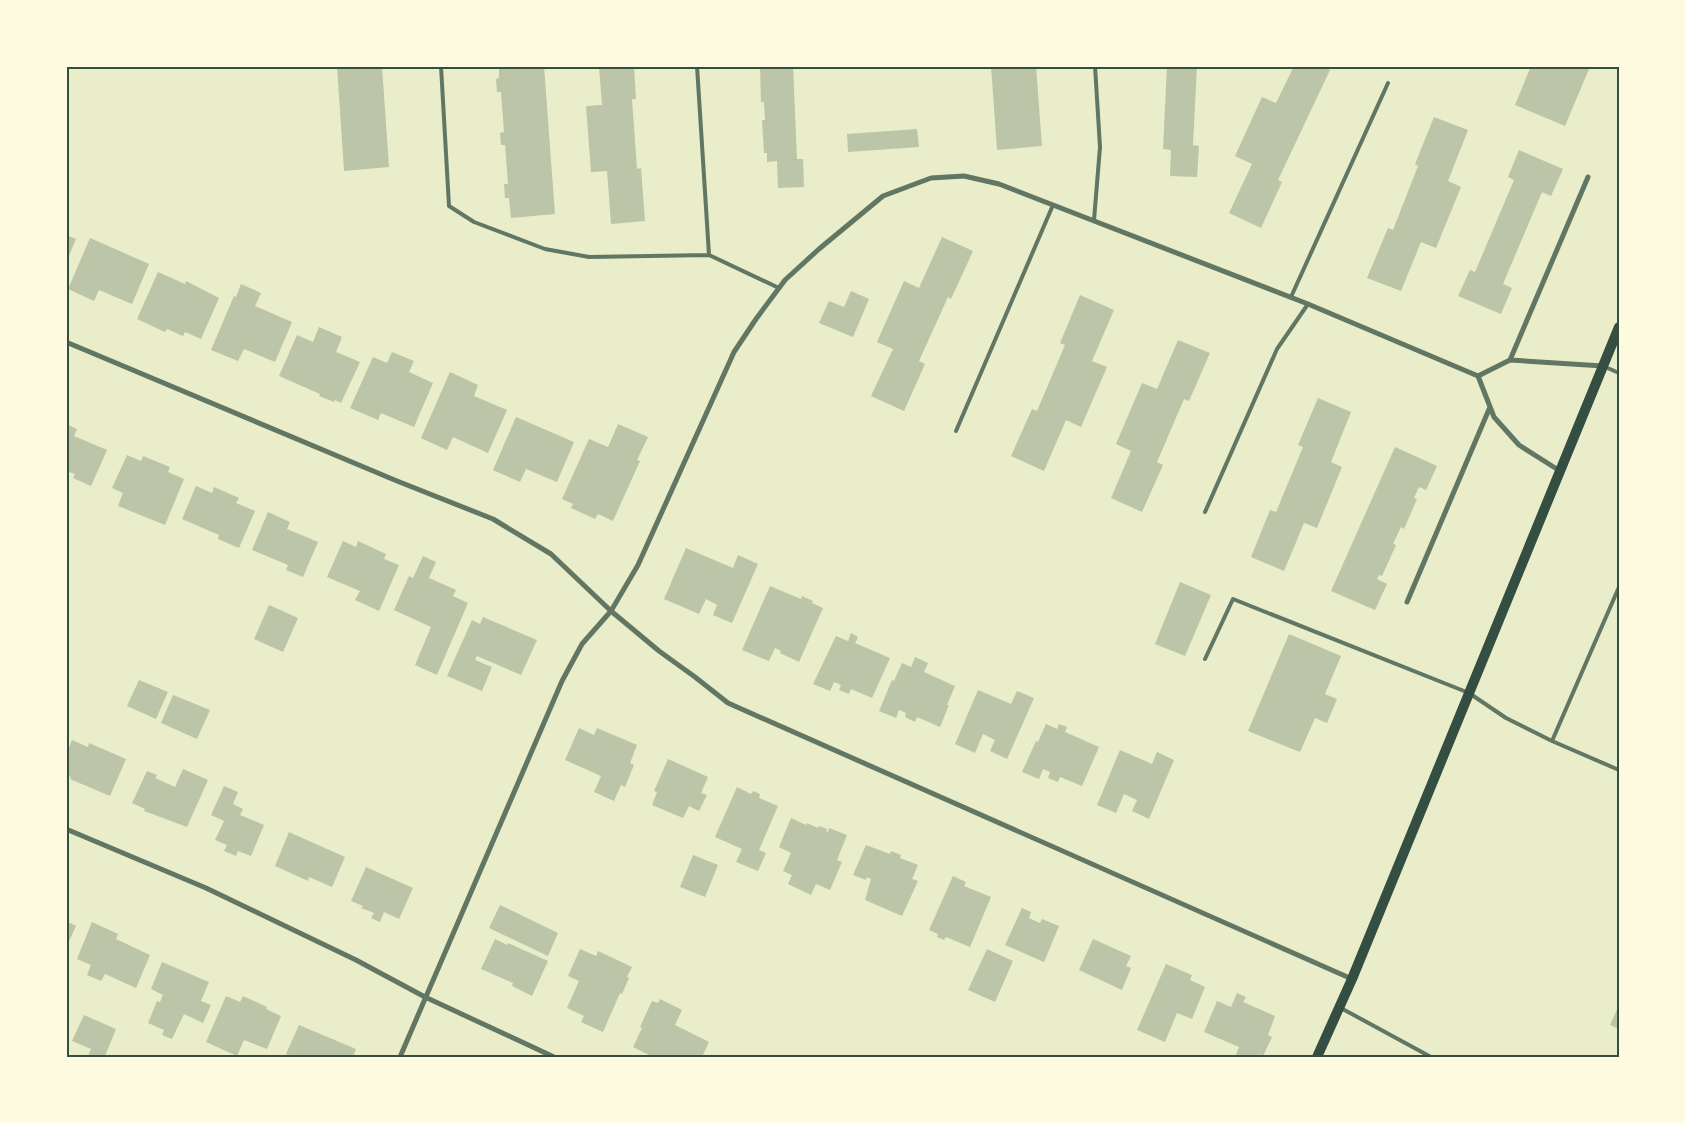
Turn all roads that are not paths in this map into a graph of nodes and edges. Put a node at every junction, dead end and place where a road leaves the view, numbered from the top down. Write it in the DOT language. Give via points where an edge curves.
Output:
graph roads {
  1 [pos="441,66"];
  2 [pos="697,66"];
  3 [pos="1094,66"];
  4 [pos="1388,83"];
  5 [pos="1588,177"];
  6 [pos="1053,205"];
  7 [pos="1094,220"];
  8 [pos="710,255"];
  9 [pos="779,288"];
  10 [pos="1291,297"];
  11 [pos="1308,304"];
  12 [pos="1619,327"];
  13 [pos="66,342"];
  14 [pos="1510,360"];
  15 [pos="1603,366"];
  16 [pos="1619,373"];
  17 [pos="1478,376"];
  18 [pos="1490,406"];
  19 [pos="956,431"];
  20 [pos="1560,471"];
  21 [pos="1205,512"];
  22 [pos="1619,587"];
  23 [pos="1407,602"];
  24 [pos="612,610"];
  25 [pos="1206,659"];
  26 [pos="1469,693"];
  27 [pos="1552,741"];
  28 [pos="1619,770"];
  29 [pos="66,829"];
  30 [pos="1352,979"];
  31 [pos="425,997"];
  32 [pos="1340,1007"];
  33 [pos="400,1057"];
  34 [pos="554,1057"];
  35 [pos="1317,1057"];
  36 [pos="1431,1057"];
  1 -- 8 [label="lane" via="449,206 474,222 545,249 589,257"];
  2 -- 8 [label="lane"];
  3 -- 7 [label="lane" via="1100,147"];
  4 -- 10 [label="lane"];
  5 -- 14 [label="street"];
  6 -- 7 [label="street"];
  6 -- 9 [label="street" via="1000,184 964,176 931,178 883,196 812,255"];
  6 -- 19 [label="lane"];
  7 -- 10 [label="street"];
  8 -- 9 [label="lane"];
  9 -- 24 [label="street" via="734,352 638,565"];
  10 -- 11 [label="street"];
  11 -- 17 [label="street"];
  11 -- 21 [label="lane" via="1277,349"];
  12 -- 15 [label="main road"];
  13 -- 24 [label="street" via="493,519 551,554"];
  14 -- 15 [label="street"];
  14 -- 17 [label="street"];
  15 -- 16 [label="lane"];
  15 -- 20 [label="main road"];
  17 -- 18 [label="street"];
  18 -- 20 [label="street" via="1494,417 1519,446"];
  18 -- 23 [label="street"];
  20 -- 26 [label="main road"];
  22 -- 27 [label="lane"];
  24 -- 30 [label="street" via="659,651 728,703"];
  24 -- 31 [label="street" via="582,644 562,681"];
  25 -- 26 [label="lane" via="1232,599"];
  26 -- 27 [label="lane" via="1506,718"];
  26 -- 30 [label="main road"];
  27 -- 28 [label="lane"];
  29 -- 31 [label="street" via="206,888"];
  30 -- 32 [label="main road"];
  31 -- 33 [label="street"];
  31 -- 34 [label="street"];
  32 -- 35 [label="main road"];
  32 -- 36 [label="lane"];
}
